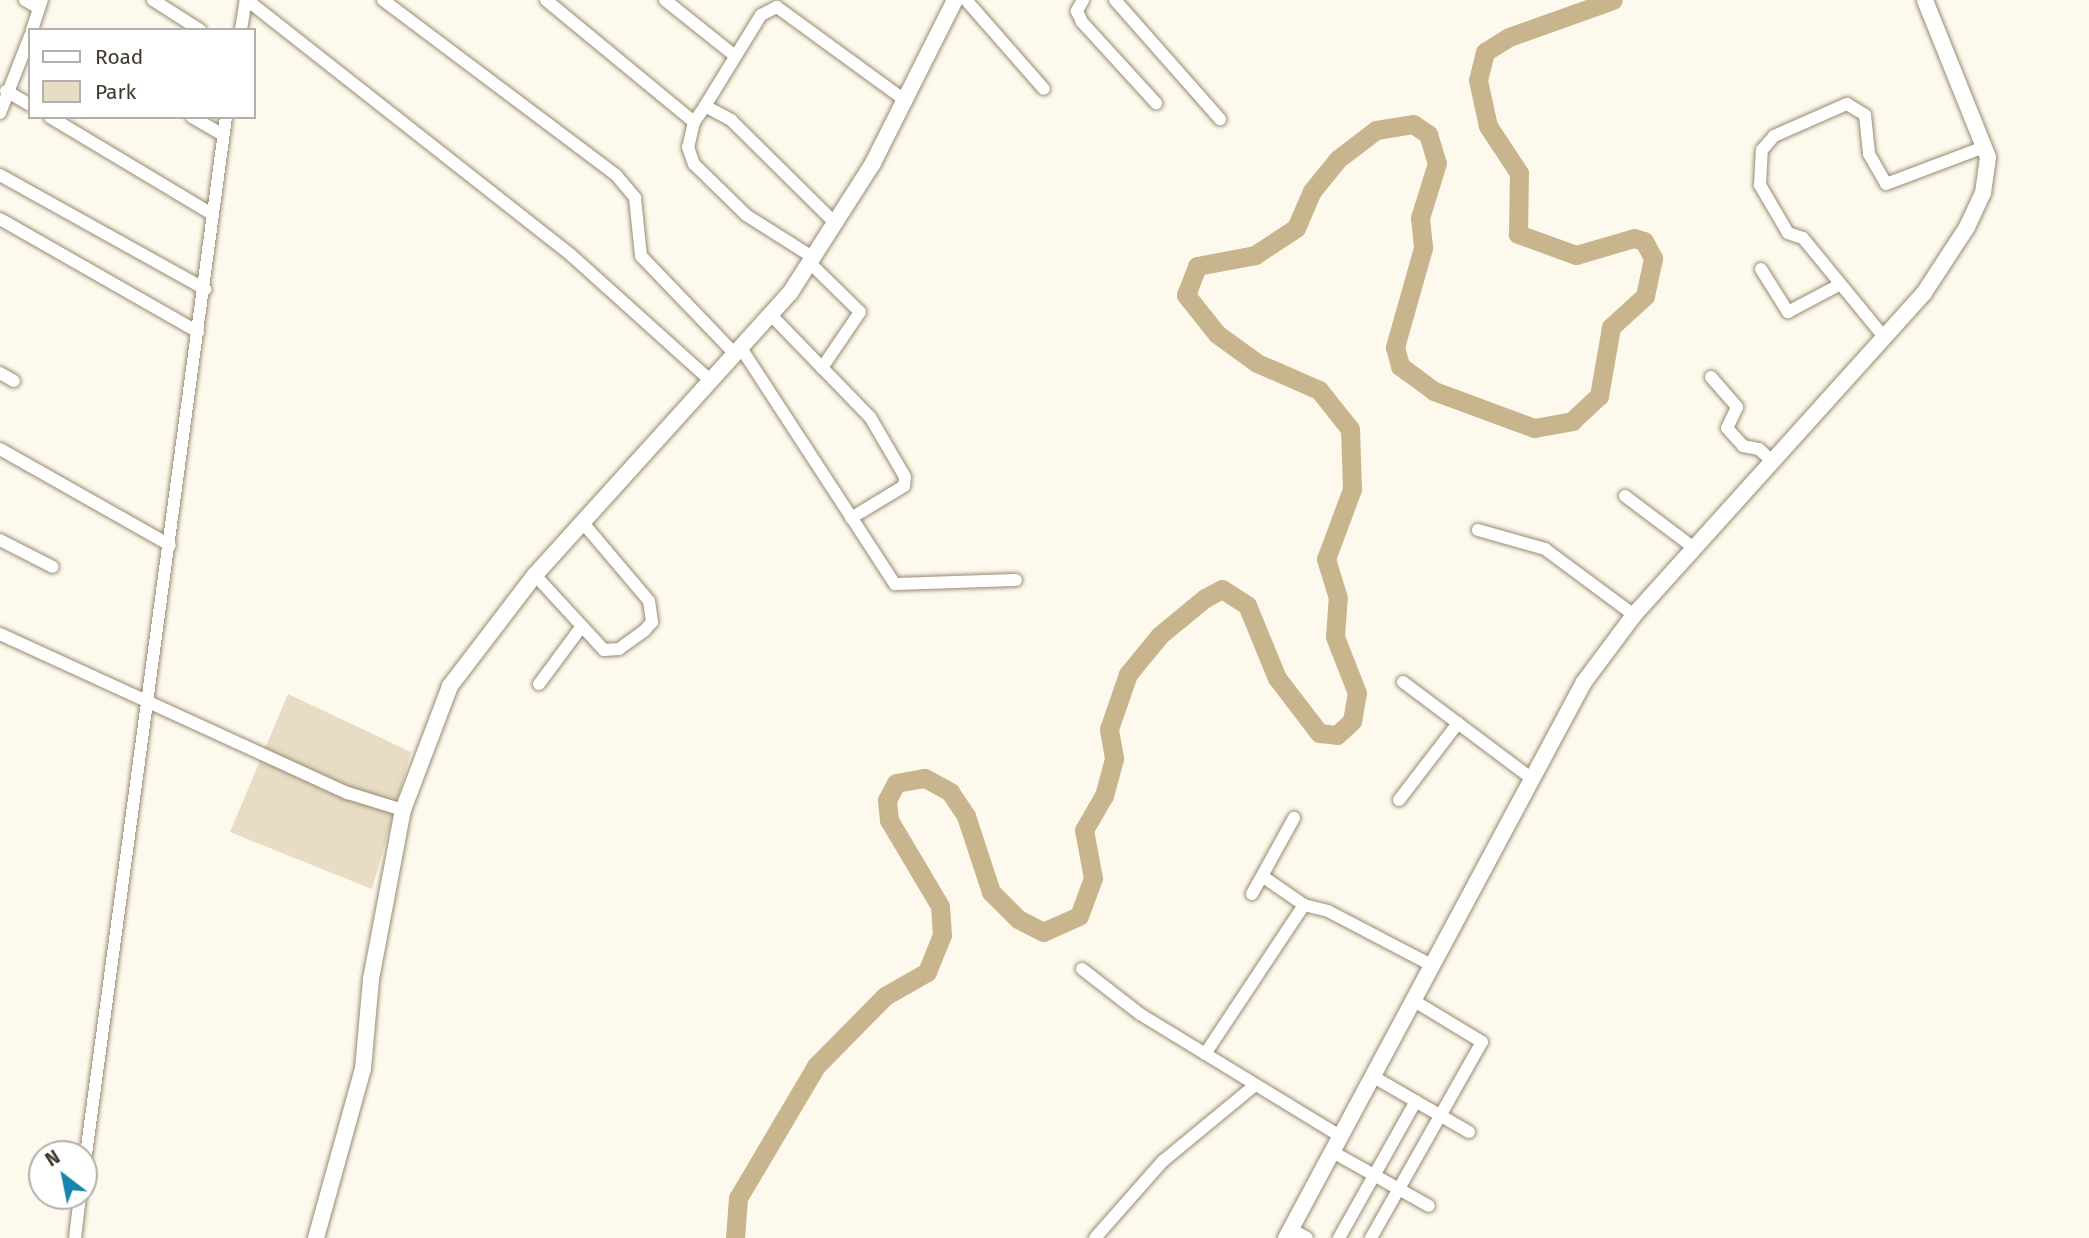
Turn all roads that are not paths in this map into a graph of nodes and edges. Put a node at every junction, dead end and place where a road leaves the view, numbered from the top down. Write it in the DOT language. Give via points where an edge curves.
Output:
graph roads {
  1 [pos="25,0"];
  2 [pos="153,0"];
  3 [pos="246,0"];
  4 [pos="383,0"];
  5 [pos="545,0"];
  6 [pos="665,0"];
  7 [pos="955,0"];
  8 [pos="966,0"];
  9 [pos="1083,0"];
  10 [pos="1115,0"];
  11 [pos="1924,0"];
  12 [pos="41,4"];
  13 [pos="35,28"];
  14 [pos="197,28"];
  15 [pos="241,28"];
  16 [pos="28,45"];
  17 [pos="734,55"];
  18 [pos="1044,89"];
  19 [pos="6,91"];
  20 [pos="906,101"];
  21 [pos="1156,103"];
  22 [pos="28,104"];
  23 [pos="705,106"];
  24 [pos="0,113"];
  25 [pos="195,119"];
  26 [pos="226,119"];
  27 [pos="1220,119"];
  28 [pos="694,122"];
  29 [pos="72,123"];
  30 [pos="223,135"];
  31 [pos="1984,147"];
  32 [pos="0,175"];
  33 [pos="212,214"];
  34 [pos="0,219"];
  35 [pos="834,222"];
  36 [pos="812,260"];
  37 [pos="1761,269"];
  38 [pos="1837,286"];
  39 [pos="205,289"];
  40 [pos="772,316"];
  41 [pos="198,332"];
  42 [pos="1884,337"];
  43 [pos="738,351"];
  44 [pos="822,368"];
  45 [pos="0,373"];
  46 [pos="1711,377"];
  47 [pos="14,381"];
  48 [pos="711,381"];
  49 [pos="0,449"];
  50 [pos="1771,460"];
  51 [pos="1625,496"];
  52 [pos="851,518"];
  53 [pos="584,524"];
  54 [pos="1478,530"];
  55 [pos="0,540"];
  56 [pos="170,545"];
  57 [pos="1695,548"];
  58 [pos="53,567"];
  59 [pos="534,575"];
  60 [pos="1016,580"];
  61 [pos="1634,615"];
  62 [pos="582,626"];
  63 [pos="0,634"];
  64 [pos="1403,682"];
  65 [pos="539,684"];
  66 [pos="148,704"];
  67 [pos="1458,723"];
  68 [pos="1531,778"];
  69 [pos="1399,800"];
  70 [pos="403,810"];
  71 [pos="1294,818"];
  72 [pos="1265,878"];
  73 [pos="1252,894"];
  74 [pos="1304,905"];
  75 [pos="1433,966"];
  76 [pos="1082,968"];
  77 [pos="1416,1002"];
  78 [pos="1205,1054"];
  79 [pos="1372,1076"];
  80 [pos="1254,1086"];
  81 [pos="1416,1101"];
  82 [pos="1438,1115"];
  83 [pos="1469,1132"];
  84 [pos="1340,1136"];
  85 [pos="88,1140"];
  86 [pos="1331,1152"];
  87 [pos="1375,1175"];
  88 [pos="1398,1187"];
  89 [pos="1429,1206"];
  90 [pos="78,1210"];
  91 [pos="1288,1233"];
  92 [pos="75,1238"];
  93 [pos="316,1238"];
  94 [pos="1095,1238"];
  95 [pos="1307,1238"];
  96 [pos="1339,1238"];
  97 [pos="1371,1238"];
  1 -- 12 [label="street"];
  2 -- 14 [label="street"];
  3 -- 15 [label="street"];
  3 -- 48 [label="street" via="571,256"];
  4 -- 43 [label="street" via="615,175 635,198 641,256"];
  5 -- 28 [label="street"];
  6 -- 17 [label="street"];
  7 -- 20 [label="street"];
  8 -- 18 [label="street"];
  9 -- 21 [label="street" via="1077,11 1082,22"];
  10 -- 27 [label="street"];
  11 -- 31 [label="street"];
  12 -- 13 [label="street"];
  16 -- 19 [label="street"];
  17 -- 20 [label="street" via="761,15 777,7"];
  17 -- 23 [label="street"];
  19 -- 22 [label="street"];
  19 -- 24 [label="street"];
  20 -- 35 [label="street"];
  23 -- 28 [label="street"];
  23 -- 35 [label="street" via="754,139"];
  25 -- 30 [label="street"];
  26 -- 30 [label="street"];
  28 -- 36 [label="street" via="689,155 705,176 746,215"];
  29 -- 33 [label="street"];
  30 -- 33 [label="street"];
  31 -- 38 [label="street" via="1887,184 1869,154 1865,115 1853,105 1842,104 1770,140 1759,157 1760,184 1788,233 1803,238"];
  31 -- 42 [label="street" via="1983,193 1967,227 1924,293"];
  32 -- 39 [label="street"];
  33 -- 39 [label="street"];
  34 -- 41 [label="street"];
  35 -- 36 [label="street"];
  36 -- 40 [label="street"];
  36 -- 44 [label="street" via="860,312"];
  37 -- 38 [label="street" via="1788,312"];
  38 -- 42 [label="street"];
  39 -- 41 [label="street"];
  40 -- 43 [label="street"];
  40 -- 44 [label="street"];
  41 -- 56 [label="street"];
  42 -- 50 [label="street"];
  43 -- 48 [label="street"];
  43 -- 52 [label="street"];
  44 -- 52 [label="street" via="870,417 905,477 904,486"];
  45 -- 47 [label="street"];
  46 -- 50 [label="street" via="1737,407 1727,428 1743,446 1759,449"];
  48 -- 53 [label="street"];
  49 -- 56 [label="street"];
  50 -- 57 [label="street"];
  51 -- 57 [label="street"];
  52 -- 60 [label="street" via="901,587"];
  53 -- 59 [label="street"];
  53 -- 62 [label="street" via="653,610 644,631 611,652"];
  54 -- 61 [label="street" via="1545,549"];
  55 -- 58 [label="street"];
  56 -- 66 [label="street"];
  57 -- 61 [label="street"];
  59 -- 62 [label="street"];
  59 -- 70 [label="street" via="450,686"];
  61 -- 68 [label="street" via="1584,682"];
  62 -- 65 [label="street"];
  63 -- 66 [label="street"];
  64 -- 67 [label="street"];
  66 -- 70 [label="street" via="348,793"];
  66 -- 85 [label="street"];
  67 -- 68 [label="street"];
  67 -- 69 [label="street"];
  68 -- 75 [label="street"];
  70 -- 93 [label="street" via="371,979 363,1069"];
  71 -- 72 [label="street"];
  72 -- 73 [label="street"];
  72 -- 74 [label="street"];
  74 -- 75 [label="street" via="1328,911"];
  74 -- 78 [label="street"];
  75 -- 77 [label="street"];
  76 -- 78 [label="street" via="1113,996"];
  77 -- 79 [label="street"];
  77 -- 82 [label="street" via="1481,1039"];
  78 -- 80 [label="street"];
  79 -- 81 [label="street"];
  79 -- 84 [label="street"];
  80 -- 84 [label="street"];
  80 -- 94 [label="street" via="1163,1161"];
  81 -- 82 [label="street"];
  81 -- 87 [label="street"];
  82 -- 83 [label="street"];
  82 -- 88 [label="street"];
  84 -- 86 [label="street"];
  86 -- 87 [label="street"];
  86 -- 91 [label="street"];
  87 -- 88 [label="street"];
  87 -- 96 [label="street"];
  88 -- 89 [label="street"];
  88 -- 97 [label="street"];
  90 -- 92 [label="street"];
  91 -- 95 [label="street"];
}
